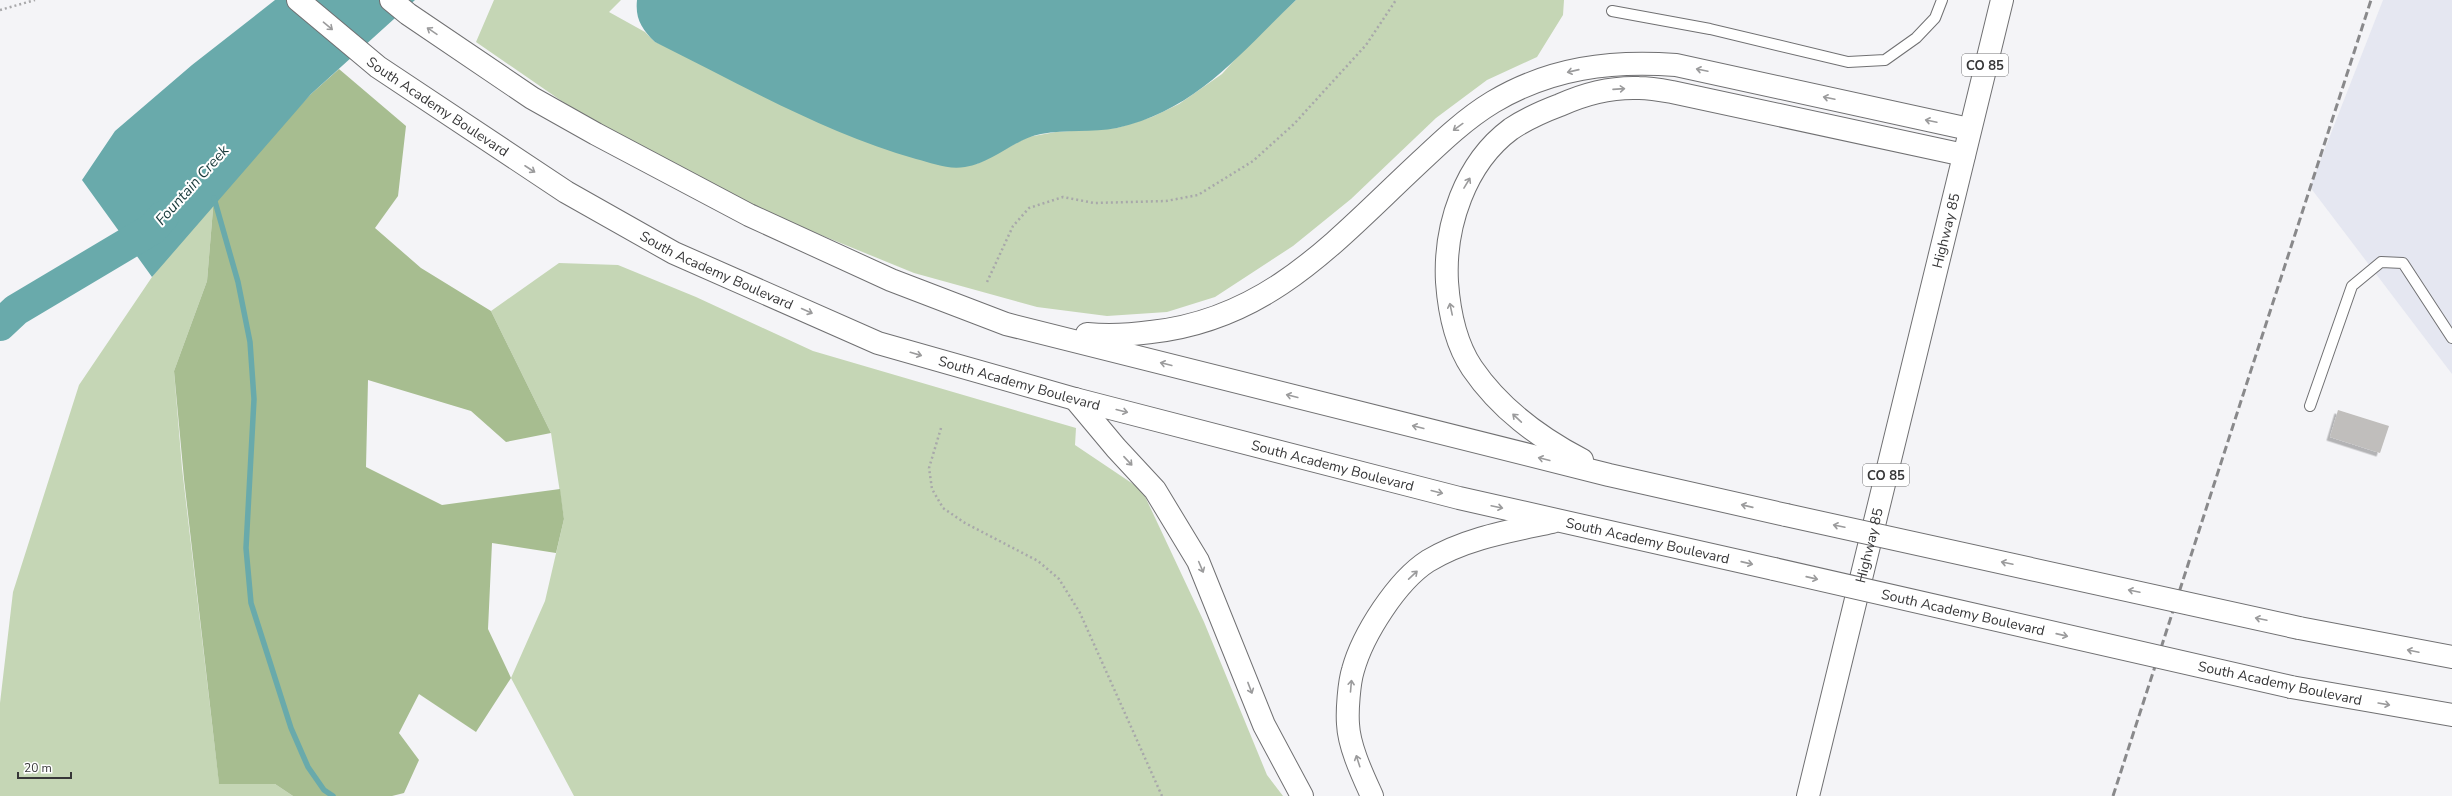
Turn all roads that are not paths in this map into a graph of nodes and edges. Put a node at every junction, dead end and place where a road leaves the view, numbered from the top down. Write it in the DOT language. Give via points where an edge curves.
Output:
graph roads {
  1 [pos="298,0"];
  2 [pos="391,0"];
  3 [pos="1942,0"];
  4 [pos="2002,0"];
  5 [pos="1612,11"];
  6 [pos="1969,130"];
  7 [pos="1964,155"];
  8 [pos="1006,324"];
  9 [pos="2452,338"];
  10 [pos="1075,399"];
  11 [pos="2310,406"];
  12 [pos="1609,475"];
  13 [pos="1559,520"];
  14 [pos="2452,657"];
  15 [pos="2452,715"];
  16 [pos="1302,796"];
  17 [pos="1372,796"];
  18 [pos="1808,796"];
  1 -- 10 [label="main road, South Academy Boulevard, one-way" via="378,67 438,109 566,192 674,253 878,343"];
  8 -- 2 [label="main road, one-way" via="891,280 749,215 532,98"];
  3 -- 5 [label="lane" via="1935,18 1916,38 1885,60 1848,62 1710,29"];
  4 -- 6 [label="main road, CO 85"];
  6 -- 7 [label="main road, CO 85"];
  6 -- 8 [label="main road, one-way" via="1676,65 1607,63 1524,86 1493,102 1453,131 1321,256 1295,276 1257,299 1220,317 1178,329 1111,337"];
  12 -- 7 [label="main road, one-way" via="1551,444 1523,424 1498,400 1471,367 1455,328 1448,297 1446,260 1453,222 1464,187 1486,154 1511,129 1576,98 1608,90 1638,88 1672,92"];
  7 -- 18 [label="main road, Highway 85 / CO 85"];
  12 -- 8 [label="main road, one-way"];
  9 -- 11 [label="lane" via="2403,263 2381,262 2352,286"];
  10 -- 13 [label="main road, South Academy Boulevard, one-way" via="1459,498"];
  10 -- 16 [label="main road, one-way" via="1156,490 1198,561 1264,726"];
  14 -- 12 [label="main road, one-way, bridge" via="2299,628"];
  13 -- 15 [label="main road, South Academy Boulevard, one-way, bridge" via="2291,687"];
  17 -- 13 [label="main road, one-way" via="1358,765 1347,725 1353,670 1372,627 1400,588 1427,562 1466,542"];
}
